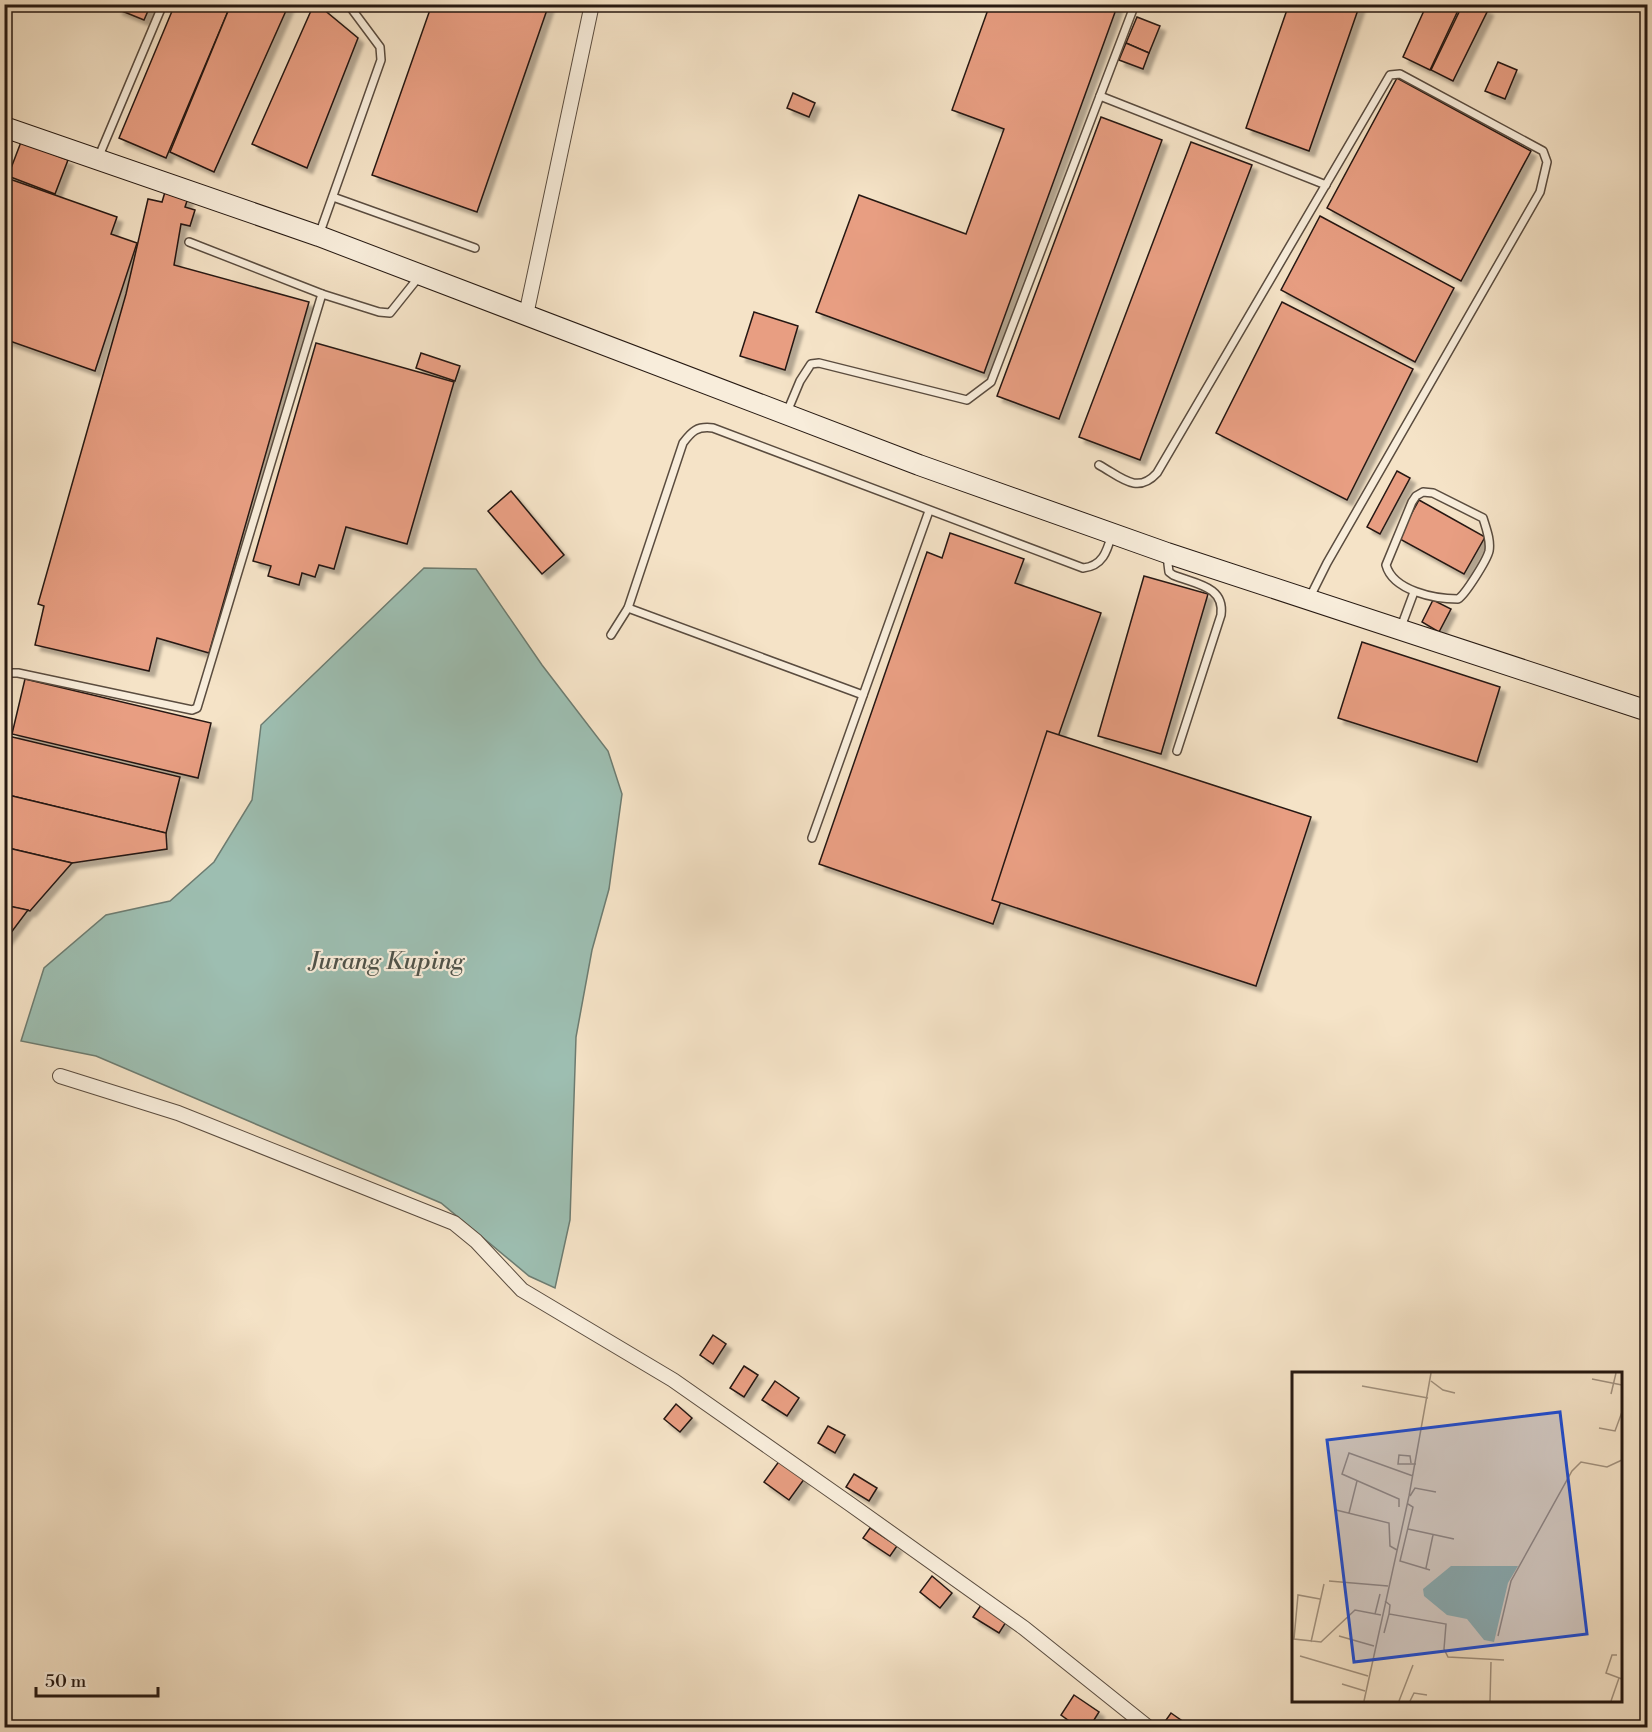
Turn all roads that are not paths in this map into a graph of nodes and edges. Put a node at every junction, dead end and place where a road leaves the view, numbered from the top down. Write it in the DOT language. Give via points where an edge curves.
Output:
graph roads {
  1 [pos="163,4"];
  2 [pos="348,4"];
  3 [pos="592,4"];
  4 [pos="1135,4"];
  5 [pos="1100,96"];
  6 [pos="4,127"];
  7 [pos="98,159"];
  8 [pos="1326,185"];
  9 [pos="333,197"];
  10 [pos="319,236"];
  11 [pos="189,242"];
  12 [pos="475,248"];
  13 [pos="420,275"];
  14 [pos="322,294"];
  15 [pos="526,315"];
  16 [pos="786,413"];
  17 [pos="1099,465"];
  18 [pos="928,511"];
  19 [pos="1112,533"];
  20 [pos="1167,553"];
  21 [pos="1414,592"];
  22 [pos="1309,599"];
  23 [pos="628,608"];
  24 [pos="1400,629"];
  25 [pos="611,635"];
  26 [pos="4,673"];
  27 [pos="863,695"];
  28 [pos="1647,711"];
  29 [pos="1177,751"];
  30 [pos="812,838"];
  31 [pos="60,1076"];
  32 [pos="1149,1728"];
  1 -- 7 [label="lane"];
  2 -- 9 [label="lane" via="380,47 381,60"];
  3 -- 15 [label="street"];
  4 -- 5 [label="lane"];
  5 -- 8 [label="lane"];
  5 -- 16 [label="lane" via="991,382 967,400 811,364"];
  6 -- 7 [label="street"];
  7 -- 10 [label="street"];
  8 -- 17 [label="lane" via="1157,473 1144,484 1135,484"];
  8 -- 22 [label="lane" via="1378,94 1394,74 1543,151 1547,162 1540,192"];
  9 -- 10 [label="lane"];
  9 -- 12 [label="lane"];
  10 -- 13 [label="street"];
  11 -- 14 [label="lane"];
  13 -- 14 [label="lane" via="390,313"];
  13 -- 15 [label="street"];
  14 -- 26 [label="lane" via="197,708"];
  15 -- 16 [label="street"];
  16 -- 19 [label="street"];
  18 -- 19 [label="lane" via="1083,568 1093,567 1105,556"];
  18 -- 23 [label="lane" via="701,427 683,443"];
  18 -- 27 [label="lane"];
  19 -- 20 [label="street"];
  20 -- 22 [label="street"];
  20 -- 29 [label="lane" via="1169,572 1215,592 1222,604"];
  21 -- 21 [label="lane" via="1391,576 1386,565 1416,496 1433,493 1483,518 1489,553 1462,597 1448,599"];
  21 -- 24 [label="lane"];
  22 -- 24 [label="street"];
  23 -- 25 [label="lane"];
  23 -- 27 [label="lane"];
  24 -- 28 [label="street"];
  27 -- 30 [label="lane"];
  31 -- 32 [label="street" via="178,1113 454,1223 522,1290 673,1380 1024,1628"];
}
